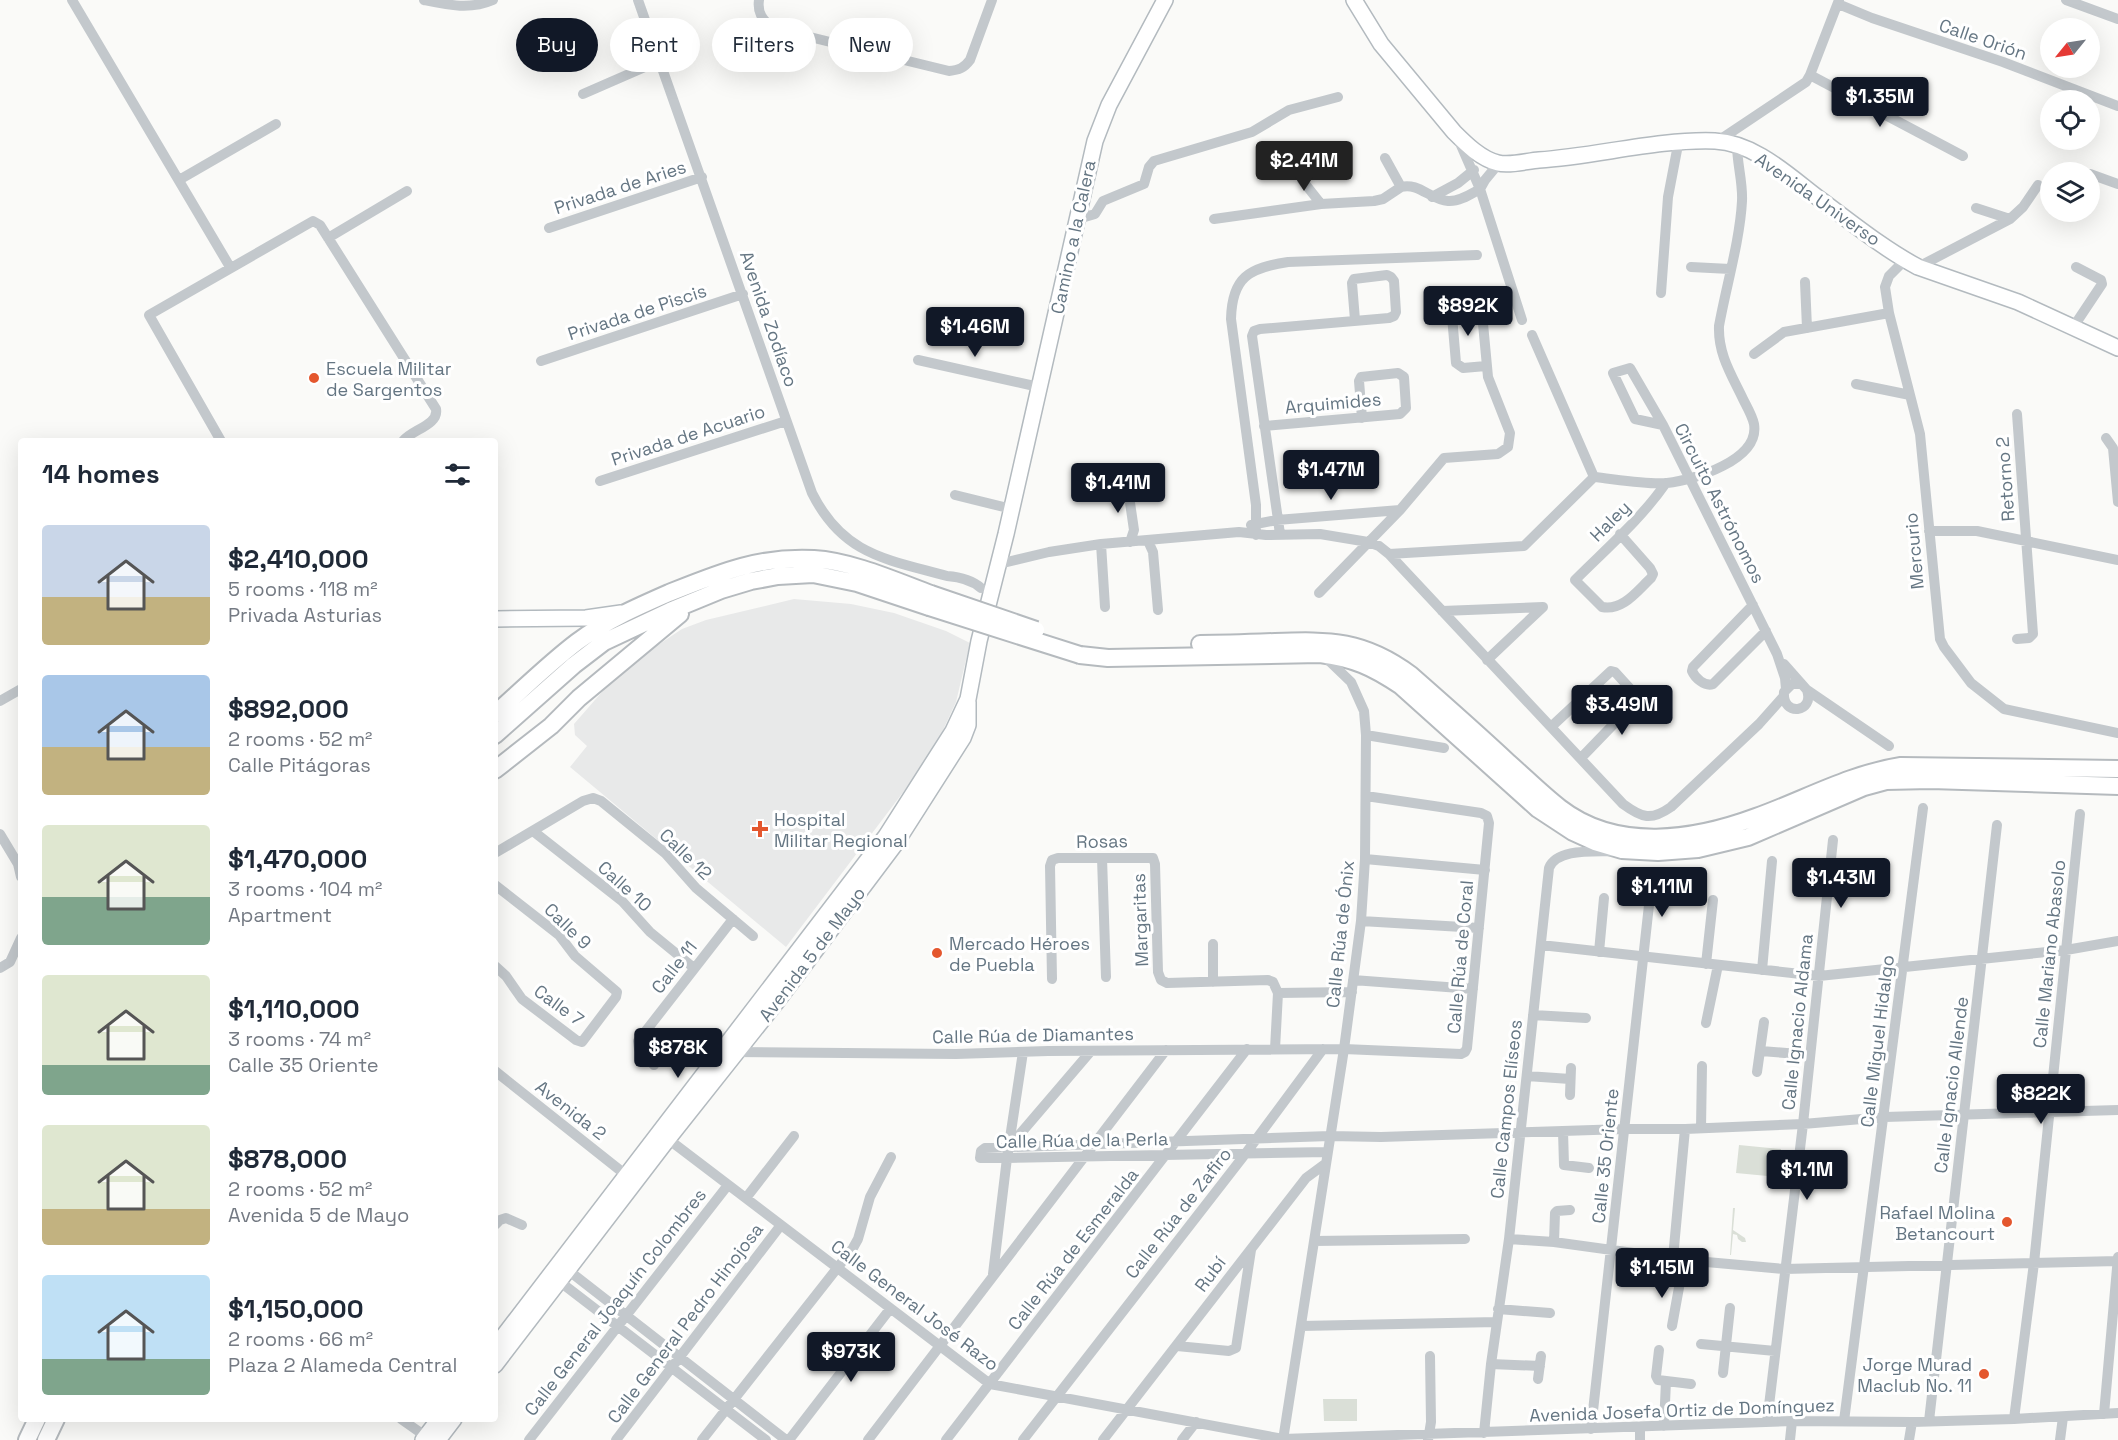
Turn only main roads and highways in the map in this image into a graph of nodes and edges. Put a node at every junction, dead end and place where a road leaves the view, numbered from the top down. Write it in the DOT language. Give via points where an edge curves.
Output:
graph roads {
  1 [pos="703,598"];
  2 [pos="930,601"];
  3 [pos="1079,650"];
  4 [pos="498,711"];
  5 [pos="498,732"];
  6 [pos="498,768"];
  7 [pos="2118,769"];
  8 [pos="2118,786"];
  9 [pos="36,1422"];
  10 [pos="55,1422"];
  11 [pos="27,1440"];
  12 [pos="46,1440"];
  1 -- 2 [label="main road" via="751,581 813,574"];
  1 -- 5 [label="main road" via="604,642"];
  1 -- 6 [label="main road" via="676,616"];
  2 -- 3 [label="main road, bridge"];
  2 -- 4 [label="main road" via="859,569 815,559 747,565 714,574 624,612 578,641"];
  3 -- 7 [label="main road" via="1321,640 1359,647 1394,662 1411,675 1562,809 1603,830 1629,837 1715,831 1879,769"];
  3 -- 8 [label="main road" via="1108,658 1320,654 1360,662 1401,686 1538,809 1573,832 1622,850 1698,849 1748,837 1886,781"];
  9 -- 11 [label="main road"];
  10 -- 12 [label="main road"];
}
